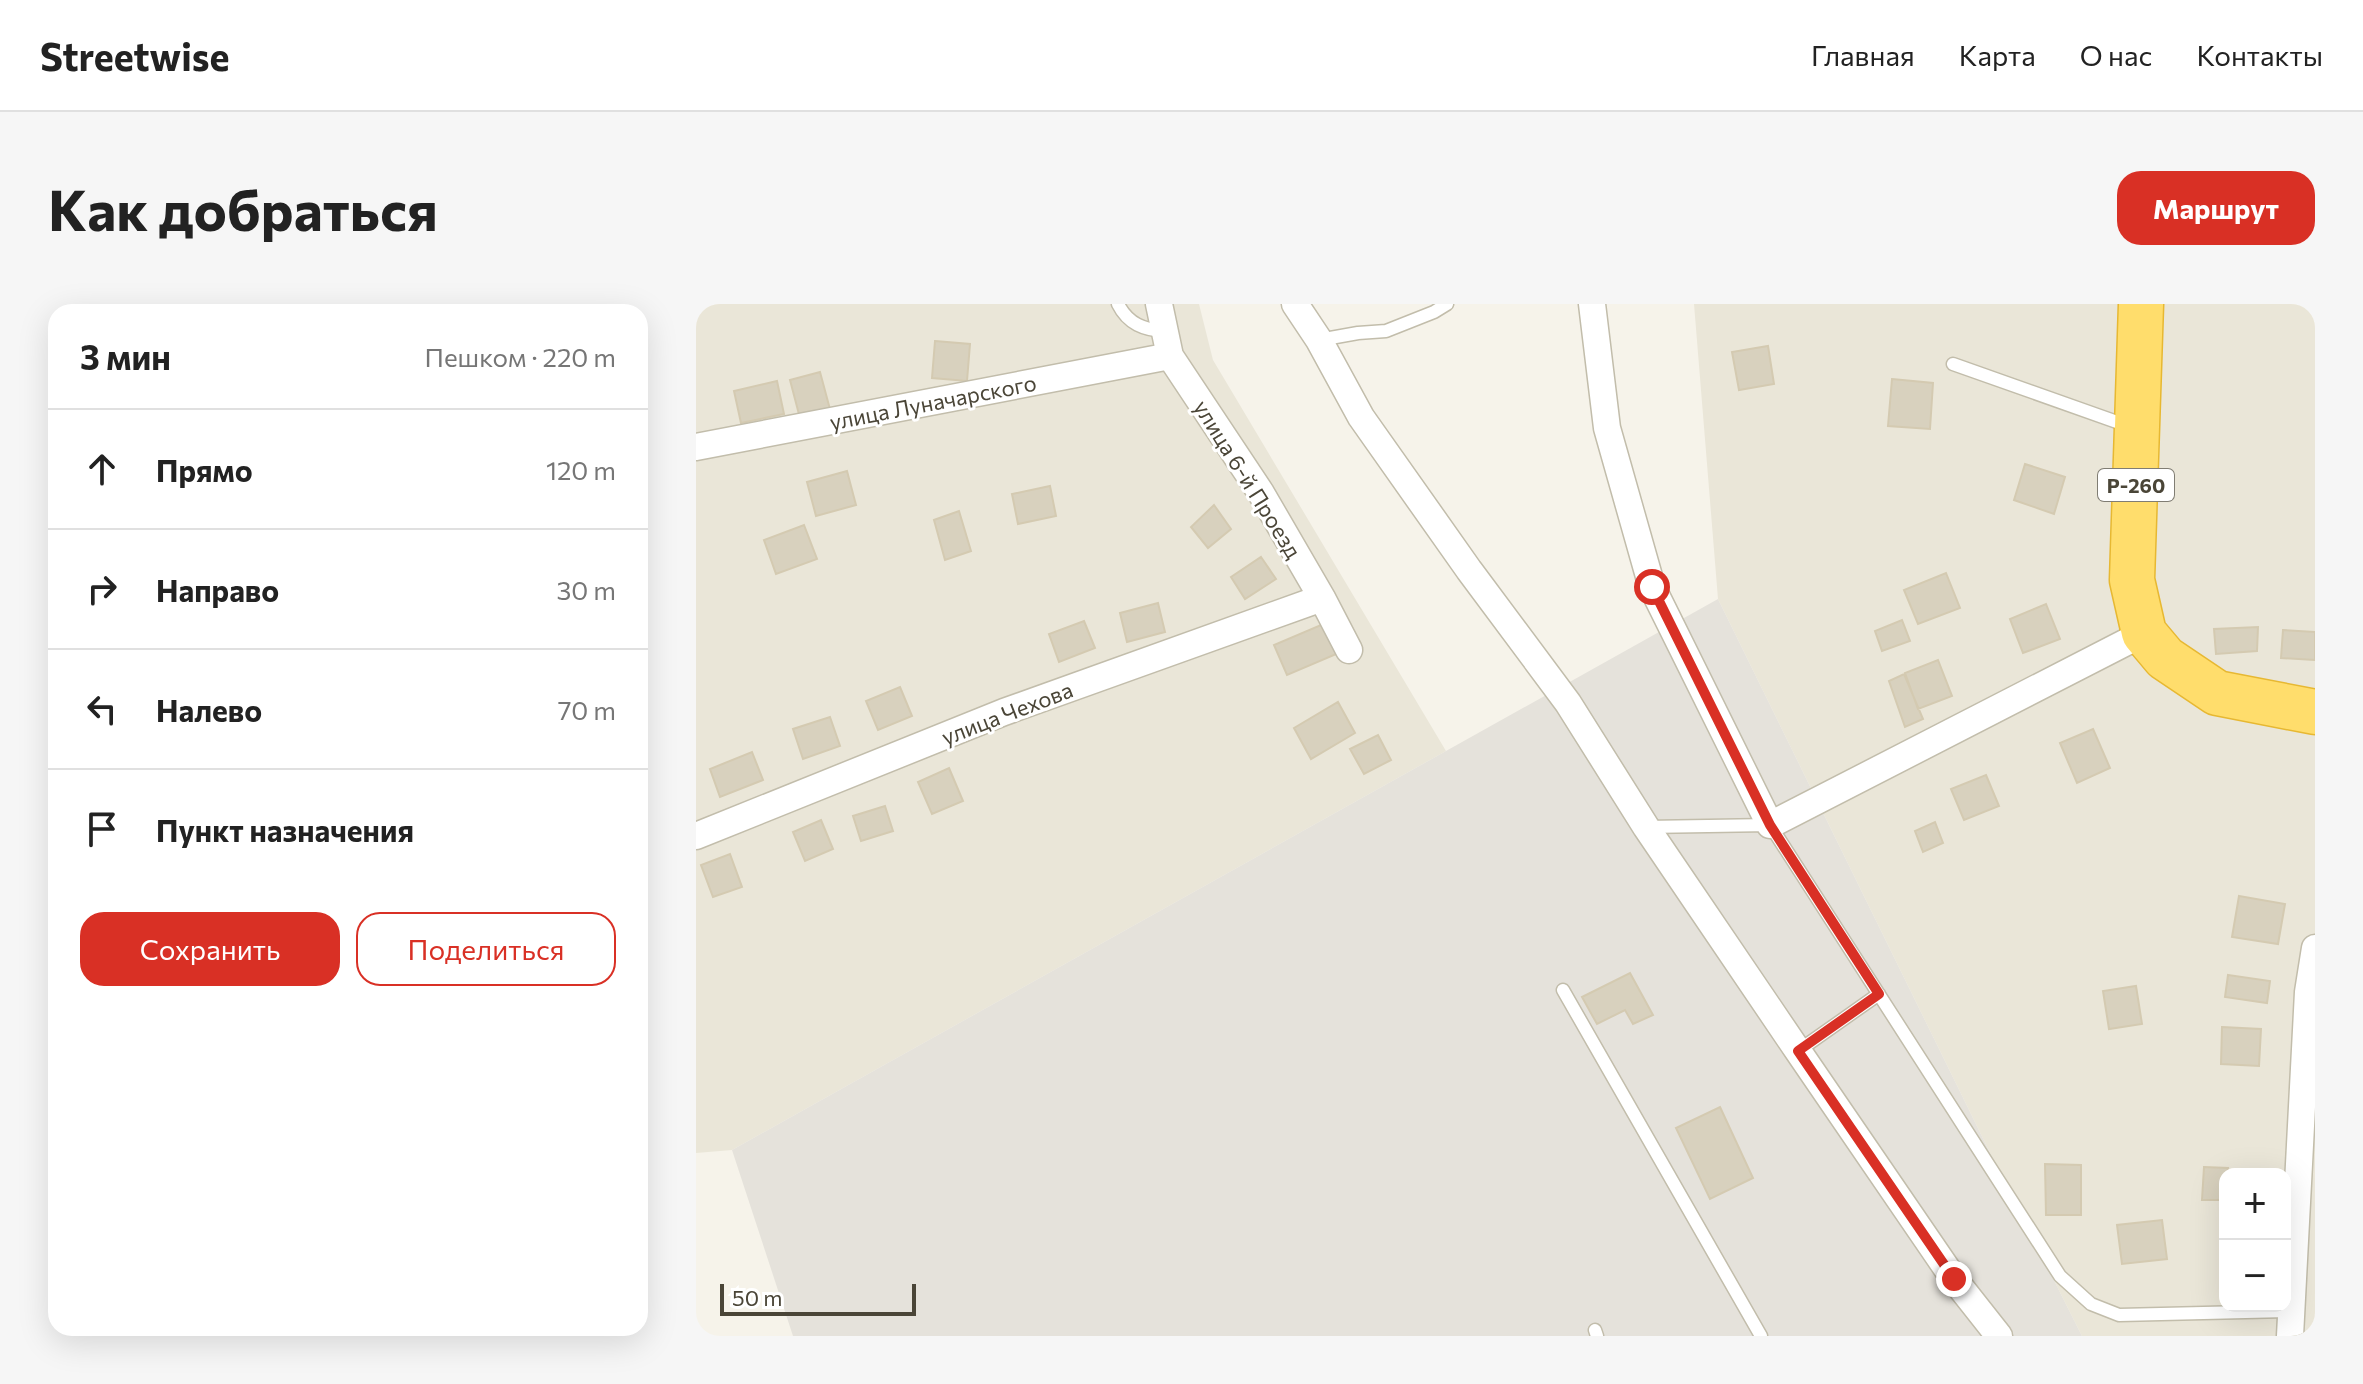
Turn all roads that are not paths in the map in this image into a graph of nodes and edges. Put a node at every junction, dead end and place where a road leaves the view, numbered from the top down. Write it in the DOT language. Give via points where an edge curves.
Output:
graph roads {
  1 [pos="1118,304"];
  2 [pos="1159,304"];
  3 [pos="1295,304"];
  4 [pos="1447,304"];
  5 [pos="1592,304"];
  6 [pos="2141,304"];
  7 [pos="1319,340"];
  8 [pos="1168,344"];
  9 [pos="1953,364"];
  10 [pos="2138,429"];
  11 [pos="696,447"];
  12 [pos="1322,598"];
  13 [pos="2154,646"];
  14 [pos="1349,650"];
  15 [pos="2315,712"];
  16 [pos="1770,825"];
  17 [pos="1646,827"];
  18 [pos="696,836"];
  19 [pos="2315,948"];
  20 [pos="1563,990"];
  21 [pos="1879,994"];
  22 [pos="1798,1051"];
  23 [pos="2290,1324"];
  24 [pos="1761,1336"];
  25 [pos="1999,1336"];
  1 -- 8 [label="lane" via="1137,326"];
  2 -- 8 [label="street, улица 6-й Проезд"];
  3 -- 7 [label="street"];
  4 -- 7 [label="lane" via="1386,331"];
  5 -- 16 [label="street" via="1607,428 1652,587"];
  6 -- 10 [label="highway, Р-260"];
  7 -- 17 [label="street" via="1361,417 1568,703"];
  8 -- 11 [label="street, улица Луначарского"];
  8 -- 12 [label="street, улица 6-й Проезд"];
  9 -- 10 [label="lane"];
  10 -- 13 [label="highway, Р-260" via="2132,580"];
  12 -- 14 [label="street, улица 6-й Проезд"];
  12 -- 18 [label="street, улица Чехова" via="1004,712"];
  13 -- 15 [label="highway" via="2217,693"];
  13 -- 16 [label="street"];
  16 -- 17 [label="lane"];
  16 -- 21 [label="lane"];
  17 -- 22 [label="street"];
  19 -- 23 [label="street" via="2308,992"];
  20 -- 24 [label="lane"];
  21 -- 22 [label="lane"];
  21 -- 23 [label="lane" via="2060,1276 2091,1304 2119,1315"];
  22 -- 25 [label="street"];
}
